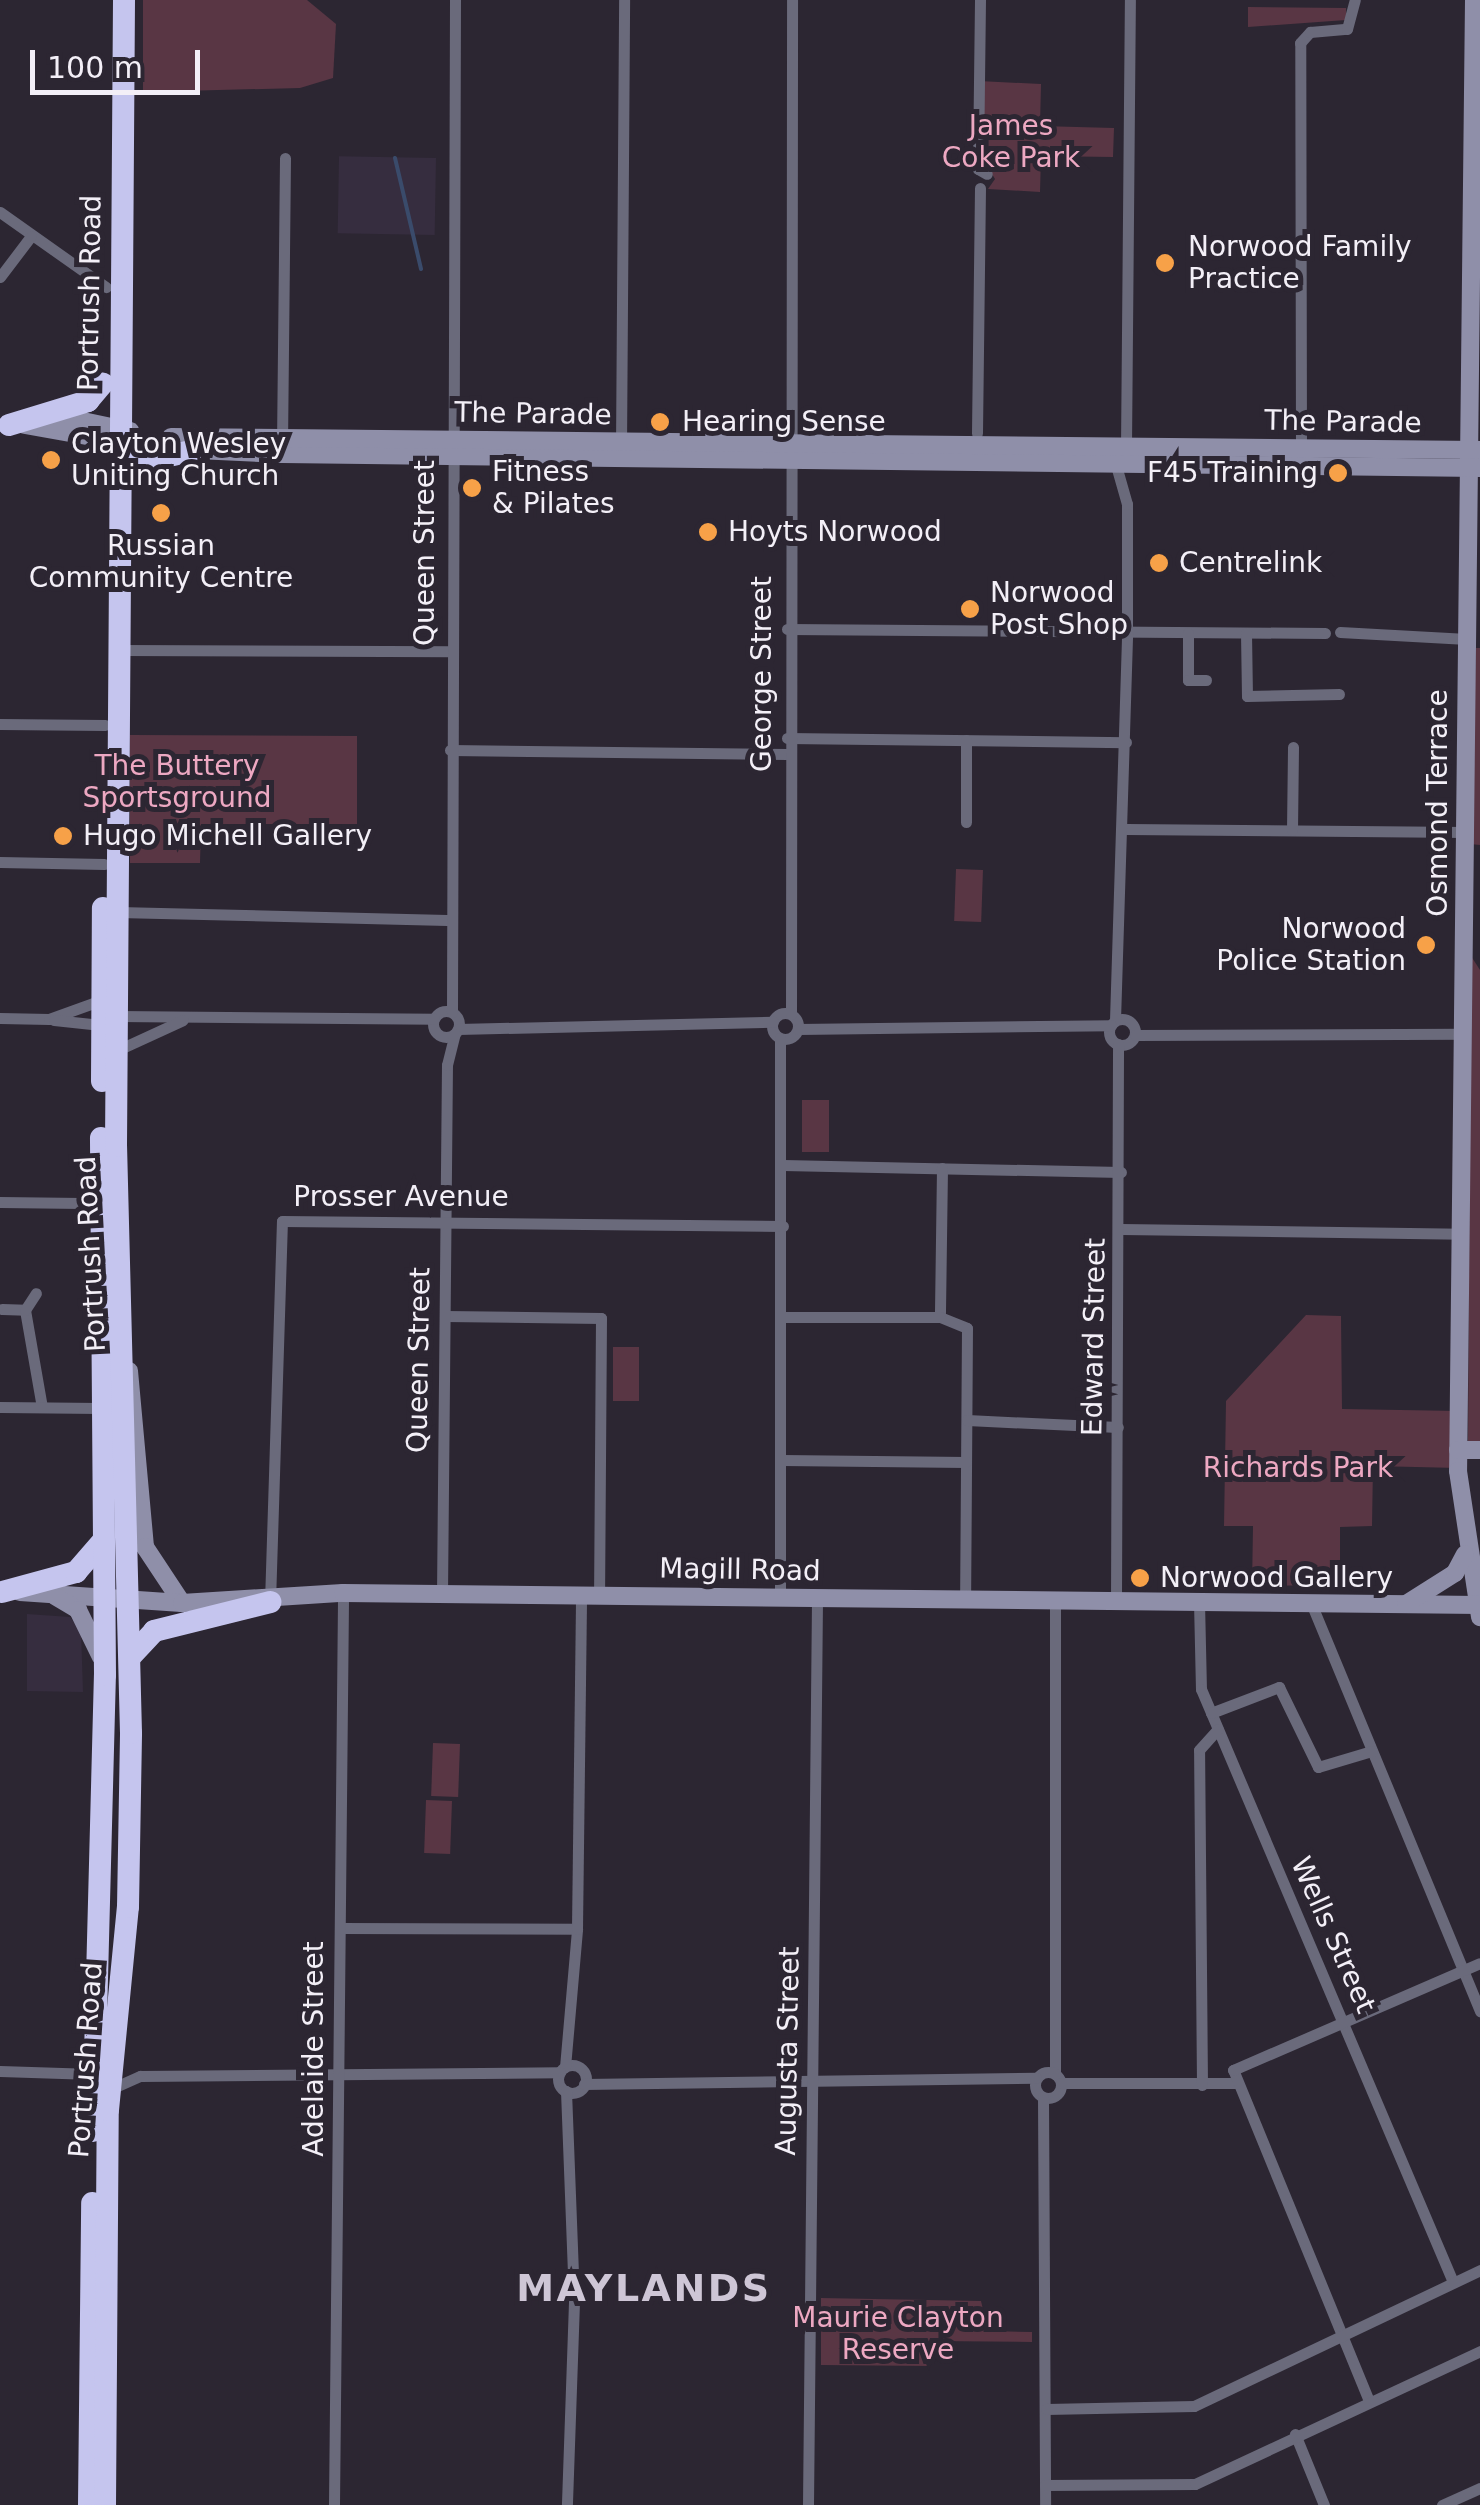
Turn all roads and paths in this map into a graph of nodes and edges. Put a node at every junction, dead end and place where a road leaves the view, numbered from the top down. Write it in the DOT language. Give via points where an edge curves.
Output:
graph roads {
  1 [pos="110,0"];
  2 [pos="124,0"];
  3 [pos="455,0"];
  4 [pos="624,0"];
  5 [pos="792,0"];
  6 [pos="980,0"];
  7 [pos="1130,0"];
  8 [pos="1355,0"];
  9 [pos="1474,0"];
  10 [pos="285,158"];
  11 [pos="1476,162"];
  12 [pos="986,174"];
  13 [pos="980,188"];
  14 [pos="0,212"];
  15 [pos="32,236"];
  16 [pos="0,276"];
  17 [pos="113,287"];
  18 [pos="103,384"];
  19 [pos="4,424"];
  20 [pos="111,430"];
  21 [pos="978,433"];
  22 [pos="238,445"];
  23 [pos="282,446"];
  24 [pos="450,448"];
  25 [pos="195,450"];
  26 [pos="621,450"];
  27 [pos="788,452"];
  28 [pos="1128,455"];
  29 [pos="1301,457"];
  30 [pos="1474,459"];
  31 [pos="117,481"];
  32 [pos="788,628"];
  33 [pos="1326,632"];
  34 [pos="1340,632"];
  35 [pos="1127,633"];
  36 [pos="1246,633"];
  37 [pos="1188,634"];
  38 [pos="1466,639"];
  39 [pos="120,650"];
  40 [pos="450,650"];
  41 [pos="1206,680"];
  42 [pos="1339,694"];
  43 [pos="0,724"];
  44 [pos="105,725"];
  45 [pos="787,738"];
  46 [pos="966,740"];
  47 [pos="1126,742"];
  48 [pos="1294,746"];
  49 [pos="450,750"];
  50 [pos="787,754"];
  51 [pos="966,822"];
  52 [pos="1126,829"];
  53 [pos="1292,830"];
  54 [pos="1466,832"];
  55 [pos="0,862"];
  56 [pos="104,864"];
  57 [pos="118,915"];
  58 [pos="446,920"];
  59 [pos="101,997"];
  60 [pos="0,1018"];
  61 [pos="49,1019"];
  62 [pos="109,1020"];
  63 [pos="183,1020"];
  64 [pos="447,1024"];
  65 [pos="785,1026"];
  66 [pos="1122,1031"];
  67 [pos="1464,1034"];
  68 [pos="117,1055"];
  69 [pos="783,1166"];
  70 [pos="942,1168"];
  71 [pos="1121,1172"];
  72 [pos="0,1202"];
  73 [pos="82,1203"];
  74 [pos="446,1221"];
  75 [pos="783,1226"];
  76 [pos="1121,1229"];
  77 [pos="1461,1234"];
  78 [pos="36,1292"];
  79 [pos="2,1309"];
  80 [pos="25,1310"];
  81 [pos="445,1316"];
  82 [pos="784,1317"];
  83 [pos="940,1317"];
  84 [pos="126,1358"];
  85 [pos="0,1407"];
  86 [pos="42,1407"];
  87 [pos="100,1408"];
  88 [pos="967,1420"];
  89 [pos="1118,1427"];
  90 [pos="1458,1450"];
  91 [pos="1480,1450"];
  92 [pos="782,1460"];
  93 [pos="966,1462"];
  94 [pos="102,1541"];
  95 [pos="1465,1553"];
  96 [pos="1,1592"];
  97 [pos="50,1594"];
  98 [pos="343,1594"];
  99 [pos="442,1594"];
  100 [pos="590,1596"];
  101 [pos="104,1598"];
  102 [pos="780,1598"];
  103 [pos="816,1598"];
  104 [pos="130,1600"];
  105 [pos="965,1600"];
  106 [pos="1054,1601"];
  107 [pos="1116,1601"];
  108 [pos="270,1602"];
  109 [pos="1200,1602"];
  110 [pos="182,1603"];
  111 [pos="1311,1603"];
  112 [pos="1406,1604"];
  113 [pos="1479,1609"];
  114 [pos="131,1656"];
  115 [pos="105,1668"];
  116 [pos="1211,1713"];
  117 [pos="1218,1730"];
  118 [pos="1372,1751"];
  119 [pos="340,1928"];
  120 [pos="577,1929"];
  121 [pos="1480,1963"];
  122 [pos="1463,1970"];
  123 [pos="122,1982"];
  124 [pos="1480,2011"];
  125 [pos="1343,2022"];
  126 [pos="119,2027"];
  127 [pos="0,2071"];
  128 [pos="94,2074"];
  129 [pos="140,2076"];
  130 [pos="338,2078"];
  131 [pos="572,2079"];
  132 [pos="812,2082"];
  133 [pos="1236,2083"];
  134 [pos="1047,2085"];
  135 [pos="1202,2085"];
  136 [pos="109,2100"];
  137 [pos="1480,2270"];
  138 [pos="1454,2282"];
  139 [pos="1341,2336"];
  140 [pos="1480,2351"];
  141 [pos="1369,2401"];
  142 [pos="1046,2409"];
  143 [pos="1295,2434"];
  144 [pos="570,2483"];
  145 [pos="1480,2488"];
  146 [pos="1044,2498"];
  147 [pos="89,2505"];
  148 [pos="105,2505"];
  149 [pos="334,2505"];
  150 [pos="567,2505"];
  151 [pos="577,2505"];
  152 [pos="808,2505"];
  153 [pos="1324,2505"];
  154 [pos="1442,2505"];
  1 -- 17 [label="highway, Portrush Road"];
  2 -- 17 [label="highway, Portrush Road"];
  3 -- 24 [label="street, Queen Street"];
  4 -- 26 [label="street"];
  5 -- 27 [label="street, George Street"];
  6 -- 12 [label="street" via="978,169"];
  7 -- 28 [label="street, Edward Street"];
  8 -- 29 [label="street" via="1348,29 1310,32 1300,43"];
  9 -- 11 [label="main road, Osmond Terrace"];
  10 -- 23 [label="street"];
  11 -- 30 [label="main road, Osmond Terrace"];
  13 -- 21 [label="street"];
  14 -- 15 [label="street"];
  15 -- 16 [label="street"];
  15 -- 17 [label="street"];
  17 -- 18 [label="highway, Portrush Road"];
  17 -- 20 [label="highway, Portrush Road"];
  18 -- 19 [label="highway" via="88,401"];
  18 -- 20 [label="highway, Portrush Road"];
  19 -- 20 [label="main road, The Parade"];
  20 -- 22 [label="main road, The Parade"];
  20 -- 25 [label="main road, The Parade"];
  20 -- 31 [label="highway, Portrush Road"];
  20 -- 44 [label="highway, Portrush Road"];
  22 -- 23 [label="main road, The Parade"];
  22 -- 25 [label="main road, The Parade"];
  23 -- 24 [label="main road, The Parade"];
  24 -- 26 [label="main road, The Parade"];
  24 -- 40 [label="street, Queen Street"];
  25 -- 31 [label="highway" via="133,464"];
  26 -- 27 [label="main road, The Parade"];
  27 -- 28 [label="main road, The Parade"];
  27 -- 32 [label="street, George Street"];
  28 -- 29 [label="main road, The Parade"];
  28 -- 35 [label="street, Edward Street"];
  29 -- 30 [label="main road, The Parade"];
  30 -- 38 [label="main road, Osmond Terrace"];
  31 -- 39 [label="highway, Portrush Road"];
  32 -- 35 [label="street"];
  32 -- 45 [label="street, George Street"];
  33 -- 36 [label="street"];
  34 -- 38 [label="street"];
  35 -- 37 [label="street"];
  35 -- 47 [label="street, Edward Street"];
  36 -- 37 [label="street"];
  36 -- 42 [label="street" via="1247,696"];
  37 -- 41 [label="street" via="1188,680"];
  38 -- 54 [label="main road, Osmond Terrace"];
  39 -- 40 [label="street"];
  39 -- 57 [label="highway, Portrush Road"];
  40 -- 49 [label="street, Queen Street"];
  43 -- 44 [label="street"];
  44 -- 56 [label="highway, Portrush Road"];
  45 -- 46 [label="street"];
  45 -- 50 [label="street, George Street"];
  46 -- 47 [label="street"];
  46 -- 51 [label="street"];
  47 -- 52 [label="street, Edward Street"];
  48 -- 53 [label="street"];
  49 -- 50 [label="street"];
  49 -- 58 [label="street, Queen Street"];
  50 -- 65 [label="street, George Street"];
  52 -- 53 [label="street"];
  52 -- 66 [label="street, Edward Street"];
  53 -- 54 [label="street"];
  54 -- 67 [label="main road, Osmond Terrace"];
  55 -- 56 [label="street"];
  56 -- 59 [label="highway, Portrush Road"];
  57 -- 58 [label="street"];
  57 -- 62 [label="highway, Portrush Road"];
  58 -- 64 [label="street, Queen Street"];
  59 -- 61 [label="street" via="88,1010"];
  59 -- 62 [label="highway, Portrush Road"];
  60 -- 61 [label="street"];
  61 -- 62 [label="street"];
  62 -- 63 [label="street"];
  62 -- 68 [label="highway, Portrush Road"];
  62 -- 87 [label="highway, Portrush Road" via="101,1149"];
  63 -- 64 [label="street"];
  63 -- 68 [label="street" via="130,1038"];
  64 -- 65 [label="street"];
  64 -- 74 [label="street, Queen Street"];
  65 -- 66 [label="street"];
  65 -- 69 [label="street, George Street"];
  66 -- 67 [label="street"];
  66 -- 71 [label="street, Edward Street"];
  67 -- 77 [label="main road, Osmond Terrace"];
  68 -- 84 [label="highway, Portrush Road"];
  69 -- 70 [label="street"];
  69 -- 75 [label="street, George Street"];
  70 -- 71 [label="street"];
  70 -- 83 [label="street"];
  71 -- 76 [label="street, Edward Street"];
  72 -- 73 [label="street"];
  74 -- 75 [label="street, Prosser Avenue"];
  74 -- 81 [label="street, Queen Street"];
  74 -- 108 [label="street, Prosser Avenue" via="286,1219 276,1229"];
  75 -- 82 [label="street, George Street"];
  76 -- 77 [label="street"];
  76 -- 89 [label="street, Edward Street"];
  77 -- 90 [label="main road, Osmond Terrace"];
  78 -- 80 [label="street"];
  79 -- 80 [label="street"];
  80 -- 86 [label="street"];
  81 -- 99 [label="street, Queen Street"];
  81 -- 100 [label="street" via="600,1318"];
  82 -- 83 [label="street"];
  82 -- 92 [label="street, George Street"];
  83 -- 88 [label="street" via="968,1328"];
  84 -- 104 [label="highway, Portrush Road"];
  84 -- 110 [label="main road" via="141,1427 145,1547"];
  85 -- 86 [label="street"];
  86 -- 87 [label="street"];
  87 -- 94 [label="highway, Portrush Road"];
  88 -- 89 [label="street"];
  88 -- 93 [label="street"];
  89 -- 107 [label="street, Edward Street"];
  90 -- 91 [label="main road"];
  90 -- 95 [label="main road, Osmond Terrace"];
  92 -- 93 [label="street"];
  92 -- 102 [label="street, George Street"];
  93 -- 105 [label="street"];
  94 -- 96 [label="highway" via="76,1572"];
  94 -- 101 [label="highway, Portrush Road"];
  95 -- 112 [label="main road" via="1455,1573"];
  95 -- 113 [label="main road, Osmond Terrace"];
  96 -- 97 [label="main road, Magill Road"];
  97 -- 101 [label="main road, Magill Road"];
  97 -- 115 [label="main road" via="78,1610"];
  98 -- 99 [label="main road, Magill Road"];
  98 -- 108 [label="main road, Magill Road"];
  98 -- 119 [label="street, Adelaide Street"];
  99 -- 100 [label="main road, Magill Road"];
  100 -- 102 [label="main road, Magill Road"];
  100 -- 120 [label="street"];
  101 -- 104 [label="main road, Magill Road"];
  101 -- 115 [label="highway, Portrush Road"];
  102 -- 103 [label="main road, Magill Road"];
  103 -- 105 [label="main road, Magill Road"];
  103 -- 132 [label="street, Augusta Street"];
  104 -- 110 [label="main road, Magill Road"];
  104 -- 114 [label="highway, Portrush Road"];
  105 -- 106 [label="main road, Magill Road"];
  106 -- 107 [label="main road, Magill Road"];
  106 -- 134 [label="street"];
  107 -- 109 [label="main road, Magill Road"];
  108 -- 110 [label="main road, Magill Road"];
  108 -- 114 [label="highway" via="154,1631"];
  109 -- 111 [label="main road, Magill Road"];
  109 -- 116 [label="street, Wells Street" via="1199,1682"];
  111 -- 112 [label="main road, Magill Road"];
  111 -- 118 [label="street"];
  112 -- 113 [label="main road, Magill Road"];
  114 -- 123 [label="highway, Portrush Road"];
  115 -- 128 [label="highway, Portrush Road"];
  116 -- 117 [label="street, Wells Street"];
  116 -- 118 [label="street" via="1280,1687 1318,1767"];
  117 -- 125 [label="street, Wells Street"];
  117 -- 135 [label="street" via="1199,1750"];
  118 -- 122 [label="street"];
  119 -- 120 [label="street"];
  119 -- 130 [label="street, Adelaide Street"];
  120 -- 131 [label="street"];
  121 -- 122 [label="street"];
  122 -- 124 [label="street"];
  122 -- 125 [label="street"];
  123 -- 126 [label="highway, Portrush Road"];
  123 -- 128 [label="highway"];
  125 -- 133 [label="street" via="1234,2067"];
  125 -- 138 [label="street, Wells Street"];
  126 -- 129 [label="street" via="122,2056"];
  126 -- 136 [label="highway, Portrush Road"];
  127 -- 128 [label="street"];
  128 -- 136 [label="highway"];
  128 -- 147 [label="highway, Portrush Road"];
  129 -- 130 [label="street"];
  129 -- 136 [label="street"];
  130 -- 131 [label="street"];
  130 -- 149 [label="street, Adelaide Street"];
  131 -- 132 [label="street"];
  131 -- 144 [label="street"];
  132 -- 134 [label="street"];
  132 -- 152 [label="street, Augusta Street"];
  133 -- 135 [label="street"];
  133 -- 139 [label="street"];
  134 -- 135 [label="street"];
  134 -- 142 [label="street"];
  136 -- 148 [label="highway, Portrush Road"];
  137 -- 138 [label="street"];
  138 -- 139 [label="street"];
  139 -- 141 [label="street"];
  139 -- 142 [label="street" via="1186,2409"];
  140 -- 141 [label="street"];
  141 -- 143 [label="street"];
  142 -- 146 [label="street"];
  143 -- 146 [label="street" via="1195,2484"];
  143 -- 153 [label="street"];
  144 -- 150 [label="street"];
  144 -- 151 [label="street"];
  145 -- 154 [label="street"];
}
